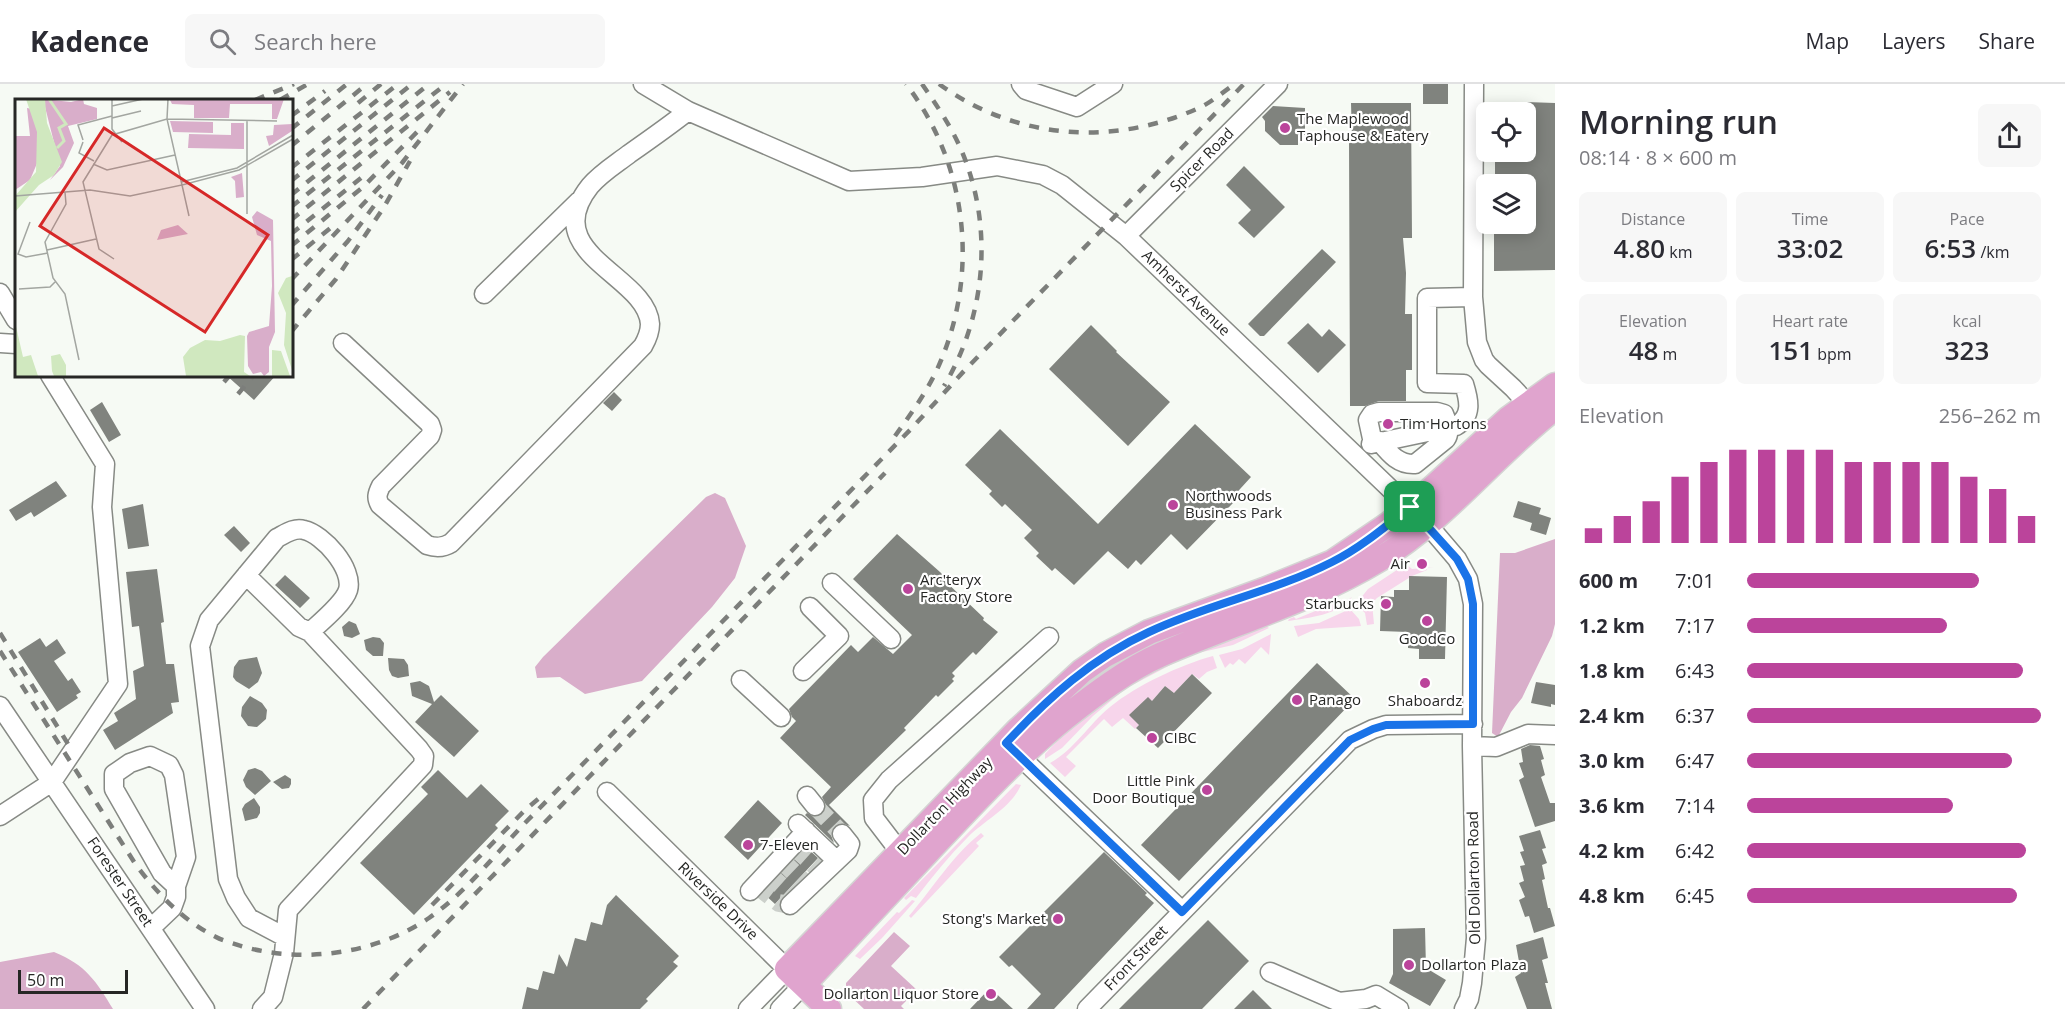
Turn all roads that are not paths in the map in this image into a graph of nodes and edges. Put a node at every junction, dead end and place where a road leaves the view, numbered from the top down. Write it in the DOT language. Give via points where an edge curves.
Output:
graph roads {
  1 [pos="643,84"];
  2 [pos="1021,84"];
  3 [pos="1113,84"];
  4 [pos="1278,84"];
  5 [pos="1474,84"];
  6 [pos="688,111"];
  7 [pos="581,199"];
  8 [pos="1126,236"];
  9 [pos="0,293"];
  10 [pos="484,294"];
  11 [pos="1473,297"];
  12 [pos="15,318"];
  13 [pos="0,343"];
  14 [pos="343,343"];
  15 [pos="15,344"];
  16 [pos="1484,360"];
  17 [pos="51,376"];
  18 [pos="1464,384"];
  19 [pos="1555,385"];
  20 [pos="1541,410"];
  21 [pos="1448,427"];
  22 [pos="1376,442"];
  23 [pos="1356,457"];
  24 [pos="1410,507"];
  25 [pos="1428,525"];
  26 [pos="246,575"];
  27 [pos="832,584"];
  28 [pos="810,607"];
  29 [pos="310,632"];
  30 [pos="1048,637"];
  31 [pos="891,639"];
  32 [pos="803,670"];
  33 [pos="741,680"];
  34 [pos="0,706"];
  35 [pos="781,717"];
  36 [pos="1473,724"];
  37 [pos="1555,735"];
  38 [pos="1472,746"];
  39 [pos="1013,749"];
  40 [pos="51,782"];
  41 [pos="607,792"];
  42 [pos="0,816"];
  43 [pos="842,834"];
  44 [pos="900,852"];
  45 [pos="836,860"];
  46 [pos="176,886"];
  47 [pos="750,891"];
  48 [pos="790,905"];
  49 [pos="1182,912"];
  50 [pos="151,928"];
  51 [pos="285,937"];
  52 [pos="1270,972"];
  53 [pos="795,976"];
  54 [pos="205,1009"];
  55 [pos="262,1009"];
  56 [pos="748,1009"];
  57 [pos="780,1009"];
  58 [pos="829,1009"];
  59 [pos="1087,1009"];
  60 [pos="1400,1009"];
  61 [pos="1464,1009"];
  1 -- 6 [label="street, Amherst Avenue"];
  2 -- 3 [label="street" via="1026,90 1077,107"];
  4 -- 8 [label="street, Spicer Road"];
  5 -- 11 [label="street"];
  6 -- 7 [label="street" via="608,170"];
  6 -- 8 [label="street, Amherst Avenue" via="849,181 922,177 997,166 1043,175 1062,185"];
  7 -- 10 [label="street"];
  7 -- 14 [label="street" via="576,216 579,238 644,307 650,325 648,335 643,346 452,543 436,548 427,545 377,500 381,486 432,430"];
  8 -- 23 [label="street, Amherst Avenue"];
  9 -- 12 [label="street"];
  11 -- 16 [label="street" via="1477,342"];
  11 -- 18 [label="street" via="1427,298 1427,383"];
  13 -- 15 [label="street"];
  16 -- 18 [label="street"];
  16 -- 20 [label="street"];
  17 -- 40 [label="street" via="105,464 102,507 118,684"];
  18 -- 21 [label="street" via="1468,412 1461,423"];
  19 -- 20 [label="main road, Dollarton Highway"];
  20 -- 24 [label="main road, Dollarton Highway" via="1508,419"];
  20 -- 25 [label="main road, Dollarton Highway" via="1517,439"];
  21 -- 22 [label="street"];
  21 -- 22 [label="street" via="1446,439 1415,464 1402,462"];
  21 -- 22 [label="street" via="1444,414 1437,412 1379,412 1368,420"];
  22 -- 23 [label="street"];
  23 -- 24 [label="street, Amherst Avenue"];
  24 -- 25 [label="street, Old Dollarton Road"];
  24 -- 39 [label="main road, Dollarton Highway" via="1333,562 1149,632 1105,655 1064,686"];
  25 -- 36 [label="street, Old Dollarton Road" via="1457,559 1468,579 1473,604"];
  25 -- 39 [label="main road, Dollarton Highway" via="1381,559 1340,581 1158,656"];
  26 -- 29 [label="street" via="299,627"];
  26 -- 29 [label="street" via="277,538 301,529 319,538 341,560 348,574 348,590"];
  26 -- 51 [label="street" via="209,620 200,646 228,879 249,918"];
  27 -- 31 [label="street"];
  28 -- 32 [label="street" via="838,636"];
  29 -- 51 [label="street" via="424,756 423,765 288,910"];
  30 -- 44 [label="street" via="889,780 873,800 874,818"];
  33 -- 35 [label="street"];
  34 -- 40 [label="street, Forester Street"];
  36 -- 38 [label="street, Old Dollarton Road"];
  36 -- 49 [label="street, Front Street" via="1386,725 1350,740"];
  37 -- 38 [label="street" via="1528,734 1496,747"];
  38 -- 61 [label="street, Old Dollarton Road" via="1475,947 1469,999"];
  39 -- 44 [label="main road, Dollarton Highway"];
  39 -- 49 [label="street"];
  39 -- 53 [label="main road, Dollarton Highway"];
  40 -- 42 [label="street"];
  40 -- 50 [label="street, Forester Street"];
  41 -- 53 [label="street, Riverside Drive"];
  43 -- 45 [label="street" via="850,844"];
  44 -- 53 [label="main road, Dollarton Highway"];
  45 -- 47 [label="street" via="802,827"];
  45 -- 48 [label="street"];
  46 -- 46 [label="street" via="186,857 174,775 169,765 150,756 114,774 114,789 162,873"];
  46 -- 50 [label="street" via="172,908"];
  49 -- 59 [label="street, Front Street"];
  50 -- 54 [label="street, Forester Street"];
  51 -- 55 [label="street" via="273,998"];
  52 -- 60 [label="street" via="1339,1002 1376,995"];
  53 -- 56 [label="street, Dollarton Highway"];
  53 -- 57 [label="street, Dollarton Highway"];
  53 -- 58 [label="main road, Riverside Drive"];
}
